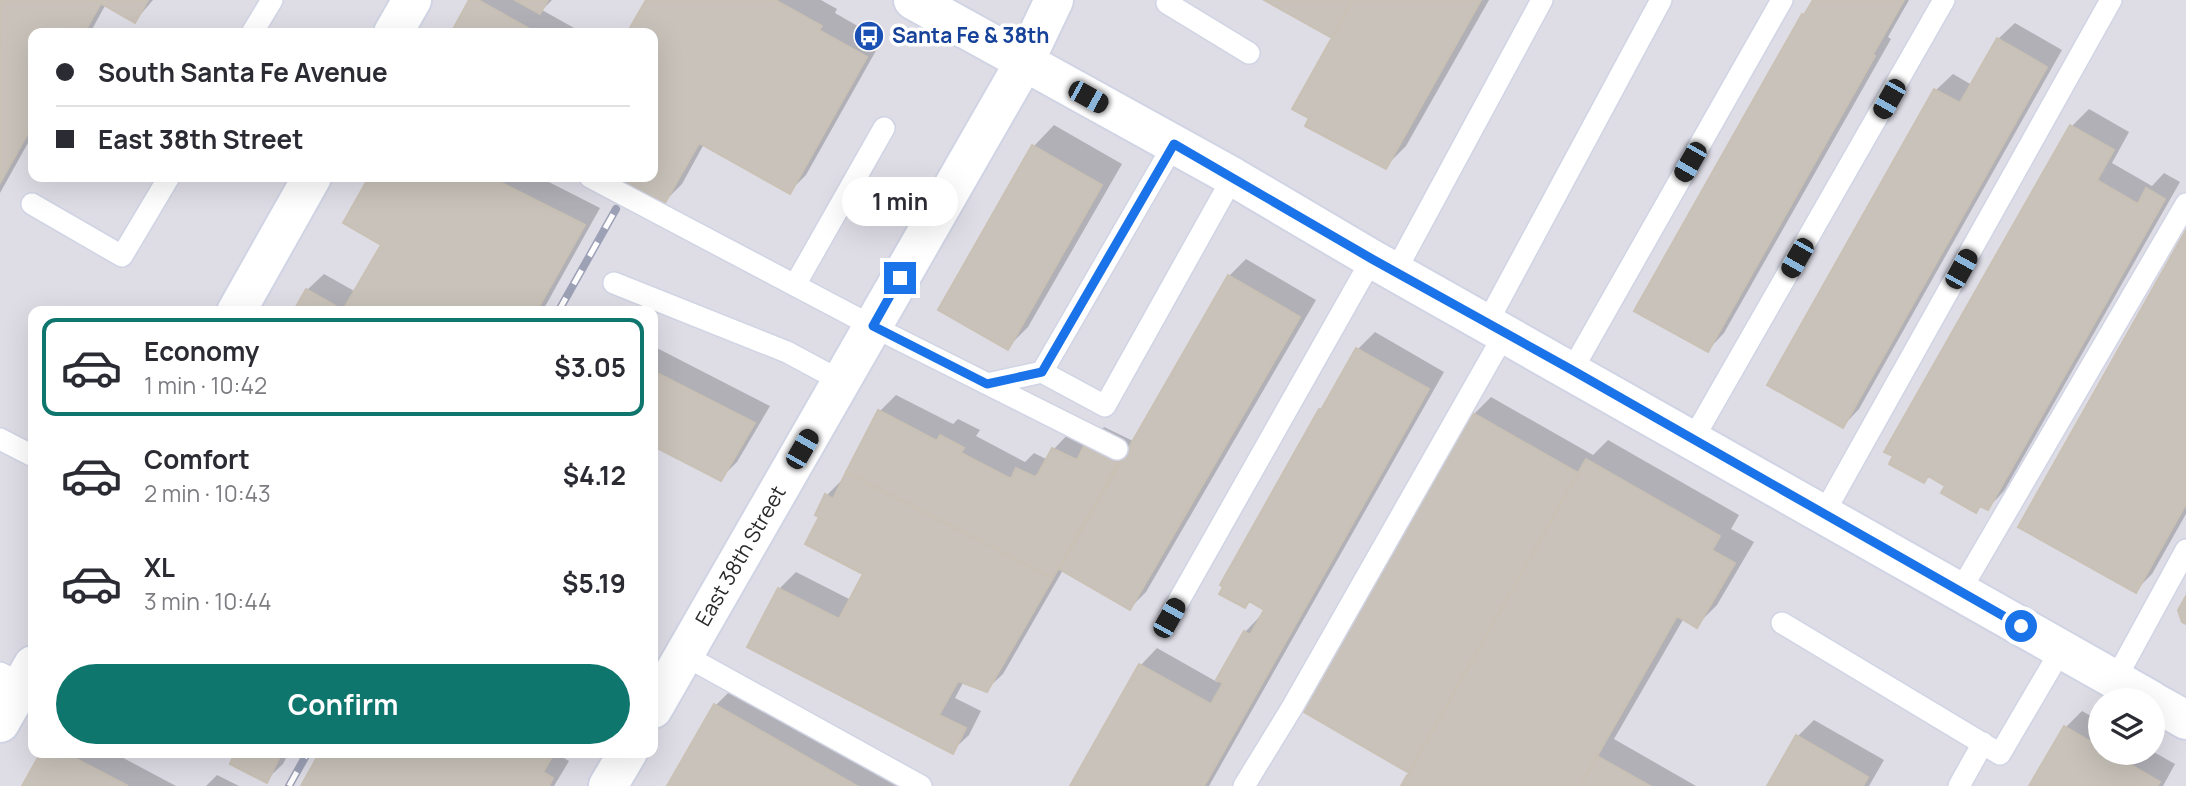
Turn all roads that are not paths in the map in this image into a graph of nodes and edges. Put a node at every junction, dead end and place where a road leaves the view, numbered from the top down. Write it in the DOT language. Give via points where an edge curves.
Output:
graph roads {
  1 [pos="272,0"];
  2 [pos="412,0"];
  3 [pos="913,0"];
  4 [pos="1054,0"];
  5 [pos="1168,0"];
  6 [pos="1542,0"];
  7 [pos="1661,0"];
  8 [pos="1782,0"];
  9 [pos="1944,0"];
  10 [pos="2110,0"];
  11 [pos="256,28"];
  12 [pos="396,28"];
  13 [pos="1249,53"];
  14 [pos="1025,61"];
  15 [pos="884,128"];
  16 [pos="1174,144"];
  17 [pos="1233,177"];
  18 [pos="166,182"];
  19 [pos="309,182"];
  20 [pos="599,182"];
  21 [pos="32,204"];
  22 [pos="2186,204"];
  23 [pos="1383,265"];
  24 [pos="614,283"];
  25 [pos="794,285"];
  26 [pos="239,306"];
  27 [pos="873,326"];
  28 [pos="1496,328"];
  29 [pos="1572,370"];
  30 [pos="1042,372"];
  31 [pos="841,381"];
  32 [pos="987,384"];
  33 [pos="0,439"];
  34 [pos="1693,439"];
  35 [pos="1116,449"];
  36 [pos="28,453"];
  37 [pos="1824,513"];
  38 [pos="2186,550"];
  39 [pos="1960,591"];
  40 [pos="1169,618"];
  41 [pos="1782,622"];
  42 [pos="2061,650"];
  43 [pos="684,654"];
  44 [pos="18,674"];
  45 [pos="2115,680"];
  46 [pos="2130,688"];
  47 [pos="658,700"];
  48 [pos="2165,708"];
  49 [pos="2186,720"];
  50 [pos="0,723"];
  51 [pos="1983,743"];
  52 [pos="624,758"];
  53 [pos="608,786"];
  54 [pos="921,786"];
  55 [pos="1244,786"];
  56 [pos="1959,786"];
  1 -- 11 [label="lane"];
  2 -- 12 [label="main road"];
  3 -- 14 [label="main road"];
  4 -- 14 [label="main road, East 38th Street"];
  5 -- 13 [label="lane"];
  6 -- 23 [label="lane"];
  7 -- 28 [label="lane"];
  8 -- 29 [label="lane"];
  9 -- 34 [label="lane"];
  10 -- 37 [label="lane"];
  14 -- 16 [label="main road"];
  14 -- 27 [label="main road, East 38th Street"];
  15 -- 25 [label="lane"];
  16 -- 17 [label="main road"];
  16 -- 30 [label="lane"];
  17 -- 23 [label="main road"];
  17 -- 30 [label="lane" via="1105,406"];
  18 -- 21 [label="lane" via="122,256"];
  19 -- 26 [label="main road"];
  20 -- 25 [label="lane"];
  22 -- 39 [label="lane"];
  23 -- 28 [label="main road"];
  23 -- 40 [label="lane"];
  24 -- 31 [label="lane" via="787,352"];
  25 -- 27 [label="lane"];
  27 -- 31 [label="main road, East 38th Street"];
  27 -- 32 [label="lane"];
  28 -- 29 [label="main road"];
  28 -- 55 [label="lane" via="1285,719"];
  29 -- 34 [label="main road"];
  30 -- 32 [label="lane"];
  31 -- 43 [label="main road, East 38th Street"];
  32 -- 35 [label="lane"];
  33 -- 36 [label="lane"];
  34 -- 37 [label="main road"];
  37 -- 39 [label="main road"];
  38 -- 45 [label="lane"];
  39 -- 42 [label="main road"];
  41 -- 51 [label="lane"];
  42 -- 45 [label="main road"];
  42 -- 51 [label="lane" via="2000,754"];
  43 -- 47 [label="main road, East 38th Street"];
  43 -- 54 [label="lane"];
  44 -- 50 [label="main road"];
  45 -- 46 [label="main road"];
  48 -- 49 [label="main road"];
  51 -- 56 [label="lane"];
  52 -- 53 [label="main road"];
}
